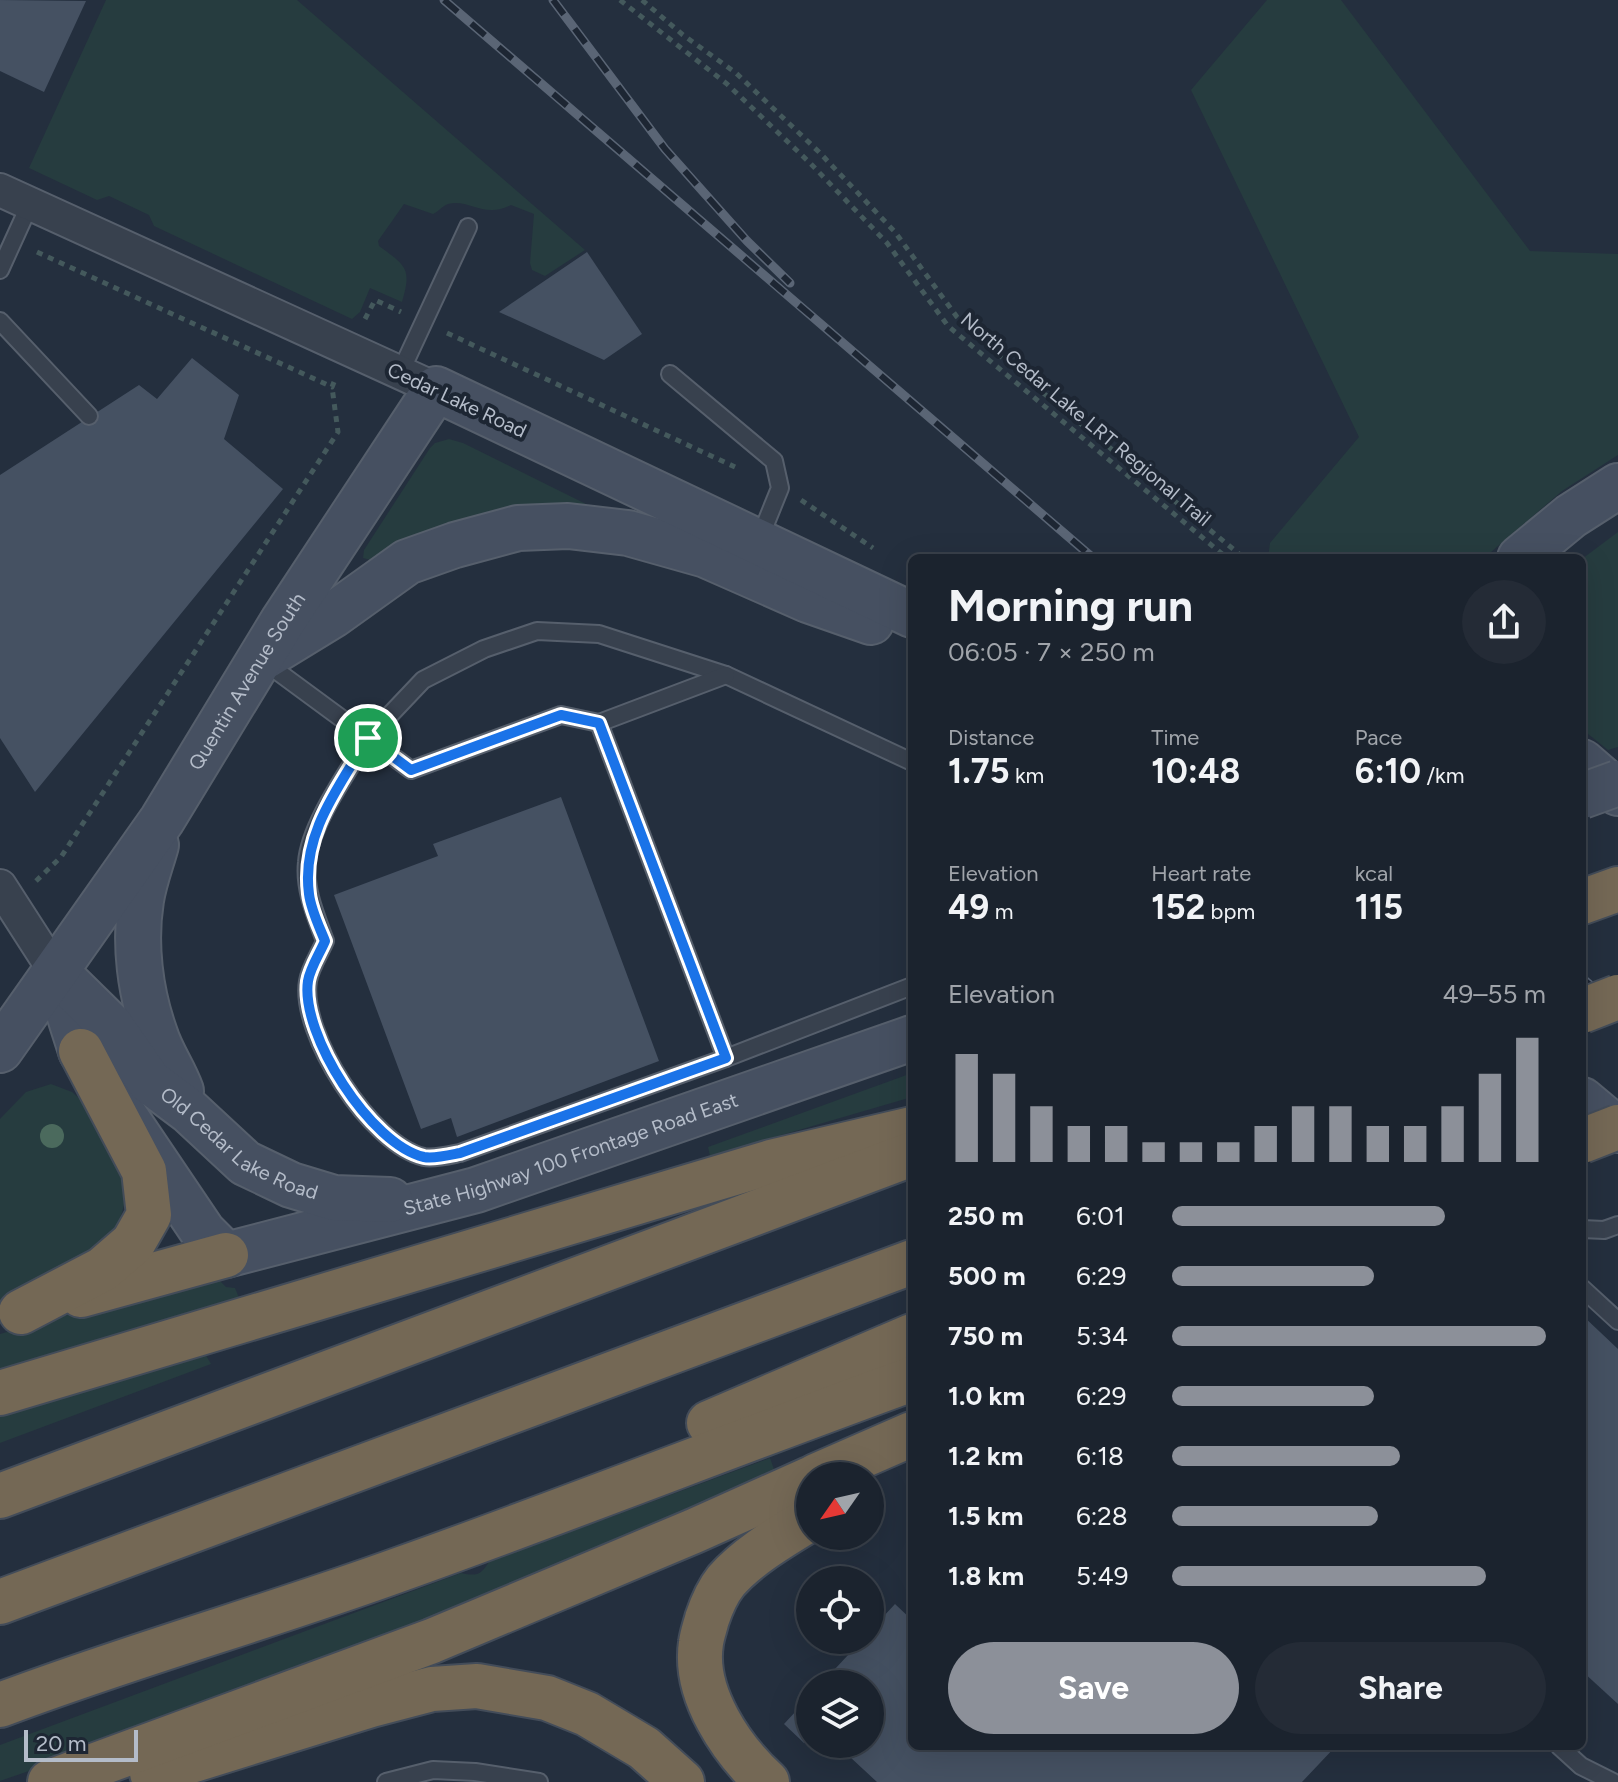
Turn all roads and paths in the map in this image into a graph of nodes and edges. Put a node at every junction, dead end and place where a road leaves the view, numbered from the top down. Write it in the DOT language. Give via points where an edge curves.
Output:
graph roads {
  1 [pos="620,0"];
  2 [pos="642,0"];
  3 [pos="0,190"];
  4 [pos="30,204"];
  5 [pos="468,227"];
  6 [pos="13,241"];
  7 [pos="0,270"];
  8 [pos="0,321"];
  9 [pos="423,323"];
  10 [pos="362,325"];
  11 [pos="670,374"];
  12 [pos="337,377"];
  13 [pos="418,381"];
  14 [pos="332,387"];
  15 [pos="89,416"];
  16 [pos="1618,486"];
  17 [pos="780,488"];
  18 [pos="759,541"];
  19 [pos="877,550"];
  20 [pos="1222,554"];
  21 [pos="1239,554"];
  22 [pos="1525,554"];
  23 [pos="908,613"];
  24 [pos="908,634"];
  25 [pos="260,659"];
  26 [pos="726,675"];
  27 [pos="599,723"];
  28 [pos="368,738"];
  29 [pos="908,760"];
  30 [pos="1586,765"];
  31 [pos="1618,783"];
  32 [pos="1618,793"];
  33 [pos="1586,795"];
  34 [pos="162,820"];
  35 [pos="1618,889"];
  36 [pos="6,895"];
  37 [pos="1586,901"];
  38 [pos="56,973"];
  39 [pos="908,988"];
  40 [pos="1618,997"];
  41 [pos="1586,1009"];
  42 [pos="908,1039"];
  43 [pos="0,1050"];
  44 [pos="81,1051"];
  45 [pos="726,1058"];
  46 [pos="1586,1103"];
  47 [pos="189,1111"];
  48 [pos="1618,1129"];
  49 [pos="908,1130"];
  50 [pos="1586,1140"];
  51 [pos="908,1156"];
  52 [pos="476,1190"];
  53 [pos="1618,1225"];
  54 [pos="1586,1229"];
  55 [pos="226,1255"];
  56 [pos="908,1263"];
  57 [pos="1586,1292"];
  58 [pos="10,1314"];
  59 [pos="1618,1321"];
  60 [pos="908,1338"];
  61 [pos="908,1380"];
  62 [pos="0,1393"];
  63 [pos="908,1436"];
  64 [pos="908,1458"];
  65 [pos="848,1462"];
  66 [pos="884,1473"];
  67 [pos="796,1485"];
  68 [pos="0,1496"];
  69 [pos="796,1528"];
  70 [pos="0,1602"];
  71 [pos="148,1652"];
  72 [pos="0,1705"];
  73 [pos="1563,1750"];
  74 [pos="480,1777"];
  75 [pos="50,1782"];
  76 [pos="123,1782"];
  77 [pos="386,1782"];
  78 [pos="539,1782"];
  79 [pos="682,1782"];
  80 [pos="767,1782"];
  81 [pos="1613,1782"];
  1 -- 20 [label="path, North Cedar Lake LRT Regional Trail" via="727,84 810,163 887,243 948,326"];
  2 -- 21 [label="path" via="736,73 819,152 895,232 957,317"];
  3 -- 4 [label="street, Cedar Lake Road"];
  4 -- 6 [label="lane"];
  4 -- 13 [label="street, Cedar Lake Road"];
  5 -- 9 [label="lane"];
  6 -- 7 [label="lane"];
  6 -- 14 [label="path"];
  8 -- 15 [label="lane"];
  9 -- 10 [label="path" via="375,300"];
  9 -- 13 [label="lane"];
  9 -- 17 [label="path"];
  11 -- 17 [label="lane" via="774,461"];
  12 -- 14 [label="path"];
  13 -- 18 [label="street, Cedar Lake Road"];
  13 -- 25 [label="street, Quentin Avenue South"];
  14 -- 36 [label="path" via="338,432 61,857"];
  16 -- 22 [label="street"];
  17 -- 18 [label="lane"];
  17 -- 19 [label="path"];
  18 -- 23 [label="street, Cedar Lake Road"];
  24 -- 25 [label="street" via="808,600 706,555 628,533 518,528 407,562"];
  25 -- 28 [label="lane"];
  25 -- 34 [label="street, Quentin Avenue South"];
  26 -- 27 [label="lane"];
  26 -- 28 [label="lane" via="599,634 537,631 484,649 423,680"];
  26 -- 29 [label="lane"];
  27 -- 28 [label="lane" via="561,715 411,770"];
  27 -- 45 [label="lane"];
  28 -- 45 [label="lane" via="321,817 307,861 309,897 325,941 308,981 311,1015 332,1066 358,1109 399,1146 425,1158 460,1153"];
  30 -- 32 [label="street"];
  31 -- 33 [label="street, bridge"];
  34 -- 38 [label="street, Quentin Avenue South"];
  34 -- 47 [label="street" via="141,900 138,957 155,1037"];
  35 -- 37 [label="highway"];
  36 -- 38 [label="street, Old Cedar Lake Road"];
  38 -- 43 [label="street"];
  38 -- 44 [label="street, Old Cedar Lake Road"];
  38 -- 47 [label="street, Old Cedar Lake Road" via="111,1026 149,1081"];
  39 -- 45 [label="lane"];
  40 -- 41 [label="highway, bridge"];
  42 -- 52 [label="street, State Highway 100 Frontage Road East"];
  44 -- 55 [label="street, Old Cedar Lake Road" via="203,1232"];
  44 -- 58 [label="highway" via="144,1171 149,1215 133,1243 103,1269"];
  46 -- 48 [label="street"];
  47 -- 52 [label="street, Old Cedar Lake Road" via="245,1163 334,1198 393,1200"];
  48 -- 50 [label="highway, bridge"];
  49 -- 62 [label="highway" via="771,1162"];
  51 -- 68 [label="highway"];
  52 -- 55 [label="street, State Highway 100 Frontage Road East"];
  53 -- 54 [label="lane"];
  55 -- 58 [label="highway"];
  56 -- 70 [label="highway"];
  57 -- 59 [label="lane"];
  60 -- 71 [label="highway"];
  61 -- 71 [label="highway" via="400,1570"];
  63 -- 65 [label="highway"];
  64 -- 66 [label="highway"];
  67 -- 75 [label="highway" via="432,1641"];
  69 -- 80 [label="highway" via="751,1557 724,1583 700,1644 702,1671 724,1732"];
  71 -- 72 [label="highway"];
  73 -- 81 [label="lane"];
  74 -- 77 [label="lane" via="433,1770"];
  74 -- 78 [label="lane"];
  76 -- 79 [label="highway" via="371,1705 432,1689 477,1686 547,1698 587,1714 644,1748"];
}
